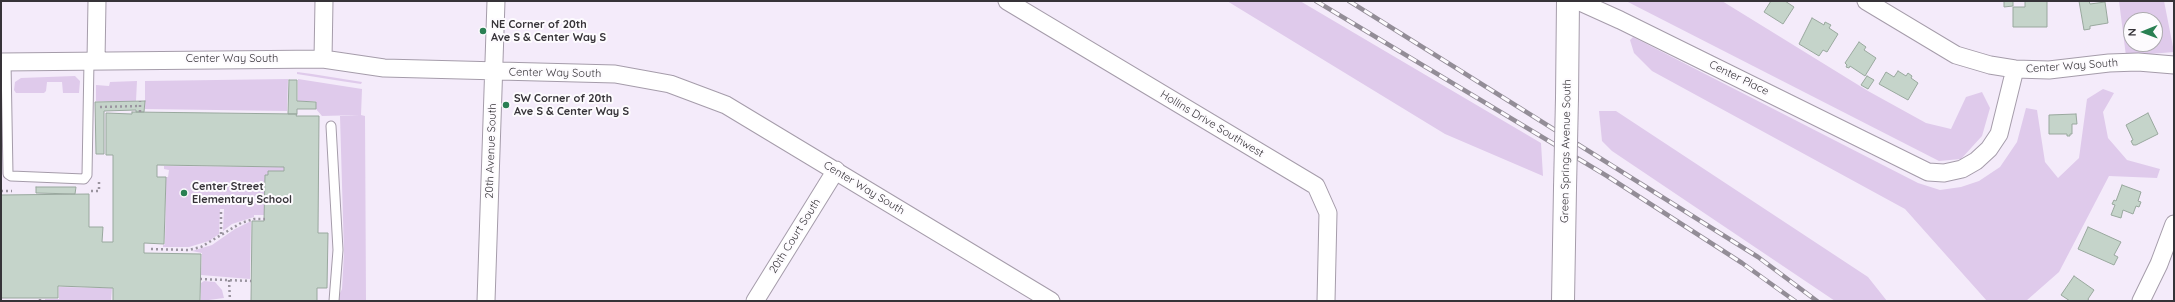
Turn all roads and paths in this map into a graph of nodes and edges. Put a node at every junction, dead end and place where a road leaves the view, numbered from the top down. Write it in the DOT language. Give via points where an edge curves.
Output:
graph roads {
  1 [pos="97,1"];
  2 [pos="324,1"];
  3 [pos="496,1"];
  4 [pos="1007,1"];
  5 [pos="1568,1"];
  6 [pos="1578,1"];
  7 [pos="1872,3"];
  8 [pos="323,59"];
  9 [pos="93,60"];
  10 [pos="4,62"];
  11 [pos="2174,65"];
  12 [pos="2015,70"];
  13 [pos="493,72"];
  14 [pos="140,101"];
  15 [pos="140,106"];
  16 [pos="140,112"];
  17 [pos="100,115"];
  18 [pos="331,126"];
  19 [pos="836,170"];
  20 [pos="222,210"];
  21 [pos="264,218"];
  22 [pos="2174,224"];
  23 [pos="221,235"];
  24 [pos="151,249"];
  25 [pos="200,279"];
  26 [pos="229,280"];
  27 [pos="251,281"];
  28 [pos="230,301"];
  29 [pos="334,301"];
  30 [pos="486,301"];
  31 [pos="755,301"];
  32 [pos="1051,301"];
  33 [pos="1326,301"];
  34 [pos="1564,301"];
  35 [pos="2141,301"];
  1 -- 9 [label="street"];
  2 -- 8 [label="street"];
  3 -- 13 [label="street, 20th Avenue South"];
  4 -- 33 [label="street, Hollins Drive Southwest" via="1316,186 1328,213"];
  5 -- 34 [label="main road, Green Springs Avenue South, bridge"];
  6 -- 12 [label="street, Center Place" via="1928,172 1962,169 1976,162 1989,150 1999,134"];
  7 -- 12 [label="street, Center Way South" via="1956,55"];
  8 -- 9 [label="street, Center Way South"];
  8 -- 13 [label="street, Center Way South" via="384,68"];
  9 -- 10 [label="street, Center Way South"];
  9 -- 10 [label="lane" via="87,175 84,179 8,174"];
  11 -- 12 [label="street, Center Way South" via="2130,62 2049,70"];
  13 -- 19 [label="street, Center Way South" via="615,74 670,84 726,105"];
  13 -- 30 [label="street, 20th Avenue South"];
  14 -- 15 [label="path"];
  15 -- 16 [label="path"];
  15 -- 17 [label="path" via="100,107"];
  18 -- 29 [label="lane" via="338,250"];
  19 -- 31 [label="street, 20th Court South"];
  19 -- 32 [label="street, Center Way South"];
  20 -- 23 [label="path"];
  21 -- 23 [label="path" via="241,223"];
  22 -- 35 [label="street"];
  23 -- 24 [label="path" via="212,242 189,250"];
  25 -- 26 [label="path"];
  26 -- 27 [label="path"];
  26 -- 28 [label="path"];
}
